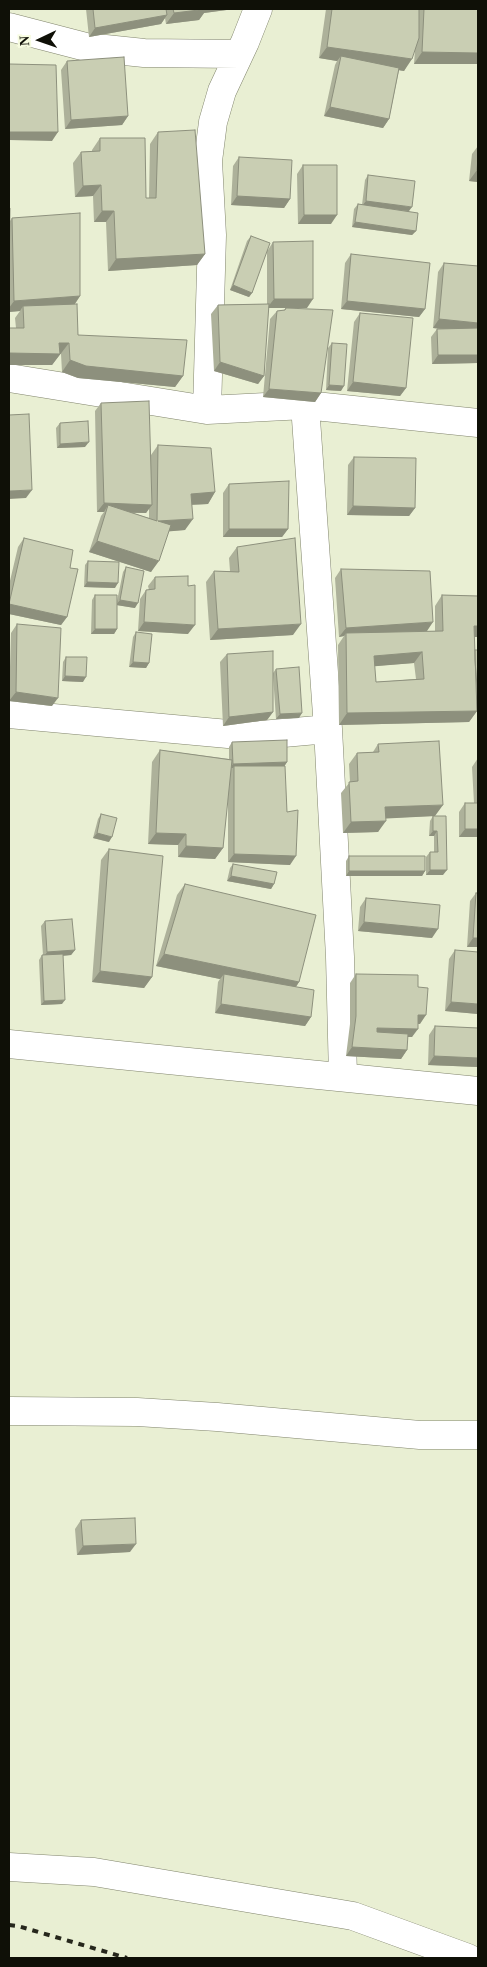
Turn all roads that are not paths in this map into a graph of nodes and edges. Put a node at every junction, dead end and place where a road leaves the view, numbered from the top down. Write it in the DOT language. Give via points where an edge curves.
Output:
graph roads {
  1 [pos="258,9"];
  2 [pos="9,27"];
  3 [pos="239,54"];
  4 [pos="9,378"];
  5 [pos="305,405"];
  6 [pos="207,410"];
  7 [pos="478,422"];
  8 [pos="9,714"];
  9 [pos="328,729"];
  10 [pos="9,1044"];
  11 [pos="344,1077"];
  12 [pos="478,1091"];
  13 [pos="9,1411"];
  14 [pos="478,1434"];
  15 [pos="9,1867"];
  16 [pos="468,1958"];
  1 -- 3 [label="street"];
  2 -- 3 [label="street" via="86,46 144,53"];
  3 -- 6 [label="street" via="215,114 208,161 212,236"];
  4 -- 6 [label="street"];
  5 -- 6 [label="street"];
  5 -- 7 [label="street"];
  5 -- 9 [label="street"];
  8 -- 9 [label="street" via="250,736"];
  9 -- 11 [label="street"];
  10 -- 11 [label="street"];
  11 -- 12 [label="street"];
  13 -- 14 [label="street" via="137,1412 420,1435"];
  15 -- 16 [label="street" via="94,1872 353,1916"];
}
